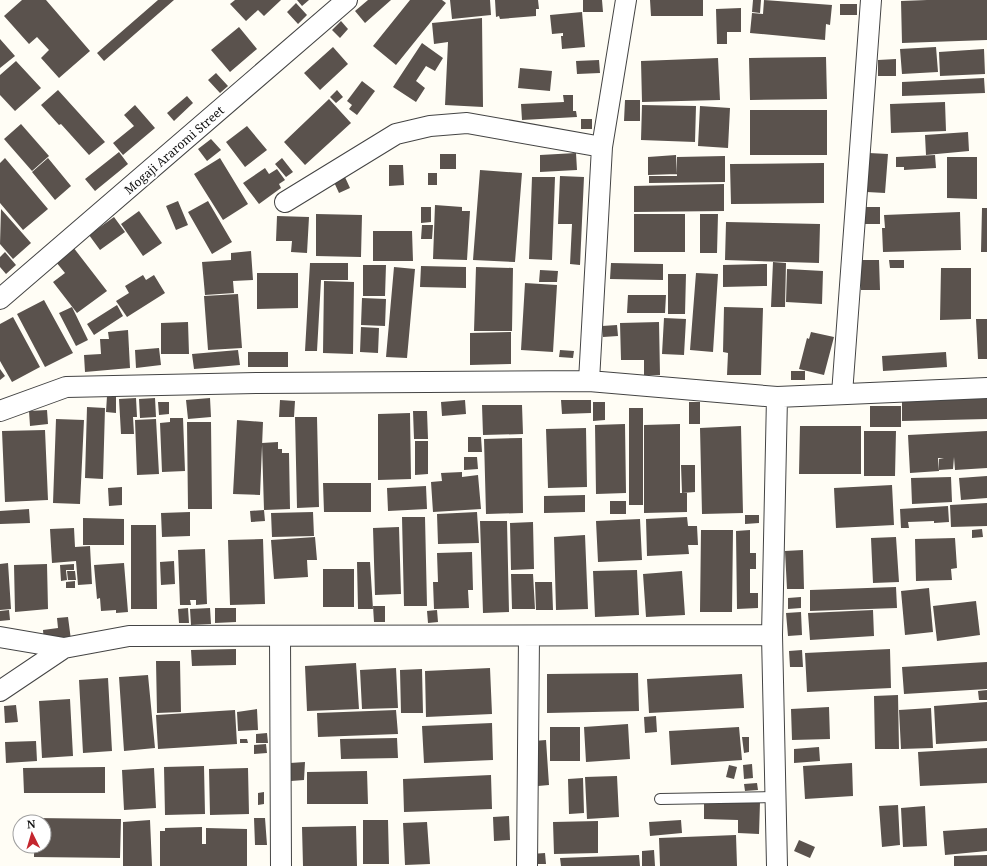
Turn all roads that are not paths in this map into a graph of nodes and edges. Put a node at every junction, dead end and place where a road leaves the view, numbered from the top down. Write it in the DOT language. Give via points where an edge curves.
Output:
graph roads {
  1 [pos="347,0"];
  2 [pos="626,0"];
  3 [pos="870,0"];
  4 [pos="602,147"];
  5 [pos="285,202"];
  6 [pos="0,299"];
  7 [pos="589,381"];
  8 [pos="987,388"];
  9 [pos="842,394"];
  10 [pos="776,397"];
  11 [pos="0,411"];
  12 [pos="772,635"];
  13 [pos="280,636"];
  14 [pos="529,636"];
  15 [pos="0,637"];
  16 [pos="64,648"];
  17 [pos="0,691"];
  18 [pos="776,797"];
  19 [pos="660,799"];
  20 [pos="281,866"];
  21 [pos="527,866"];
  22 [pos="777,866"];
  1 -- 6 [label="street, Mogaji Araromi Street"];
  2 -- 4 [label="street"];
  3 -- 9 [label="street"];
  4 -- 5 [label="street" via="467,123 430,126 396,134"];
  4 -- 7 [label="street"];
  7 -- 10 [label="street"];
  7 -- 11 [label="street" via="258,383 66,388"];
  8 -- 9 [label="street"];
  9 -- 10 [label="street"];
  10 -- 12 [label="street"];
  12 -- 14 [label="street"];
  12 -- 18 [label="street"];
  13 -- 14 [label="street"];
  13 -- 16 [label="street" via="129,636"];
  13 -- 20 [label="street"];
  14 -- 21 [label="street"];
  15 -- 16 [label="street"];
  16 -- 17 [label="street"];
  18 -- 19 [label="lane"];
  18 -- 22 [label="street"];
}
